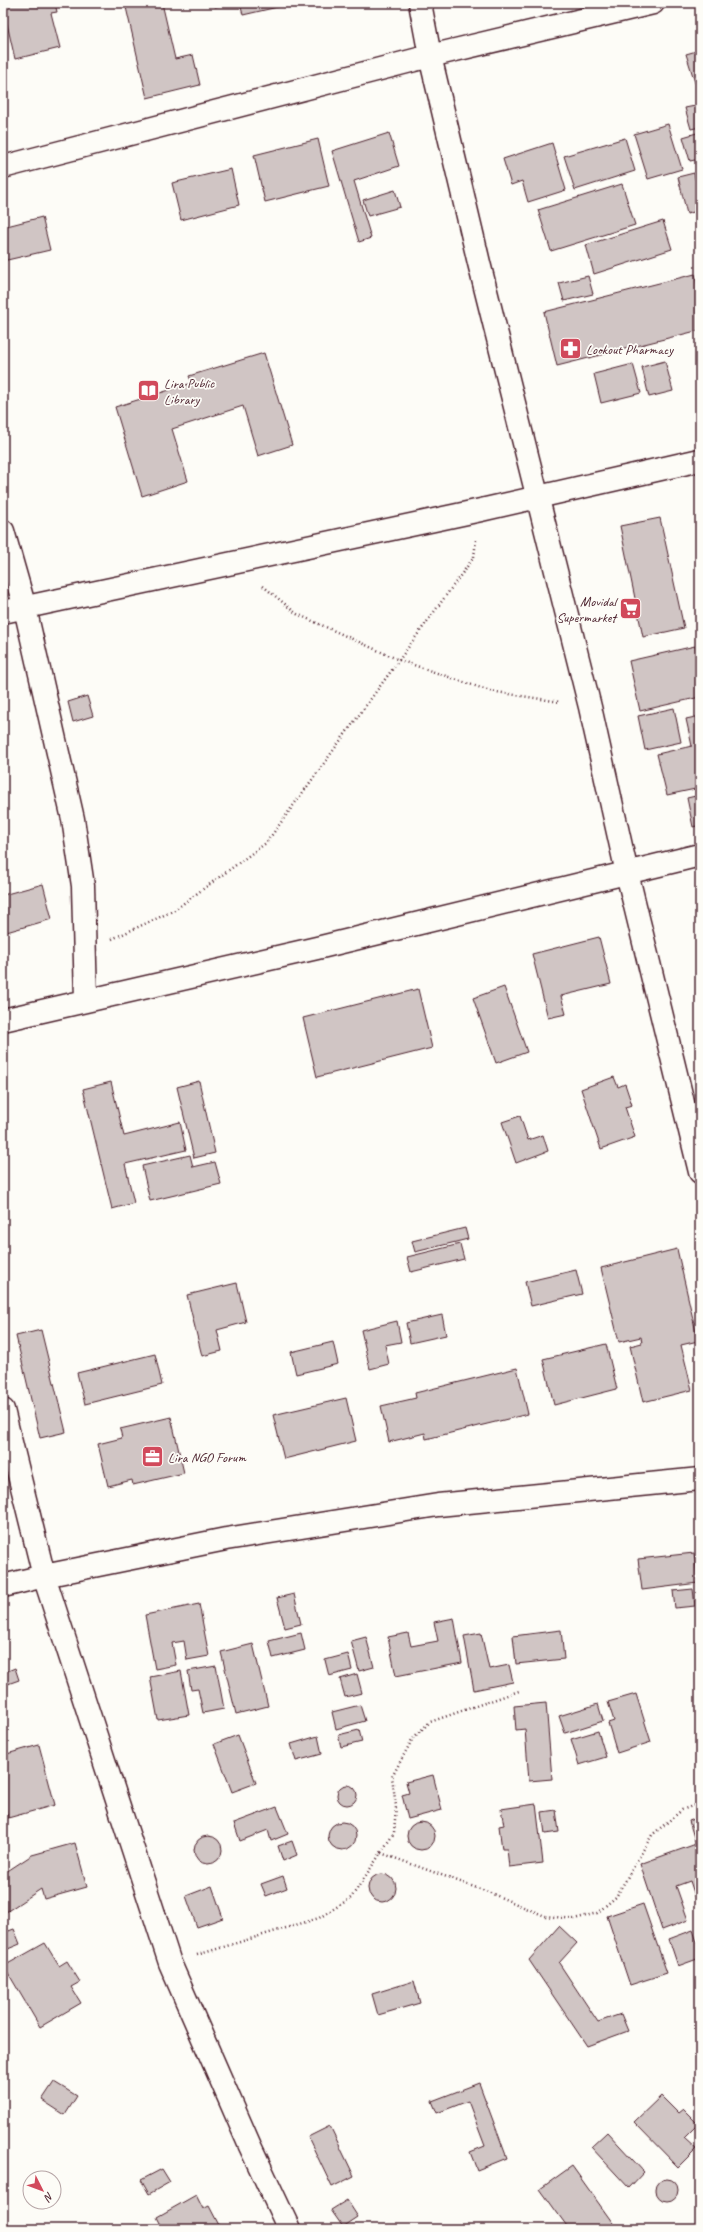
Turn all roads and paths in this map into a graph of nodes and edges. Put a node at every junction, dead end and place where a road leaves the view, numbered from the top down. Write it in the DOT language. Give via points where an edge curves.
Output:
graph roads {
  1 [pos="420,3"];
  2 [pos="653,3"];
  3 [pos="430,56"];
  4 [pos="3,167"];
  5 [pos="700,460"];
  6 [pos="537,496"];
  7 [pos="481,510"];
  8 [pos="3,531"];
  9 [pos="236,563"];
  10 [pos="25,608"];
  11 [pos="3,612"];
  12 [pos="399,660"];
  13 [pos="590,707"];
  14 [pos="700,855"];
  15 [pos="627,873"];
  16 [pos="86,951"];
  17 [pos="86,1000"];
  18 [pos="3,1020"];
  19 [pos="700,1172"];
  20 [pos="3,1410"];
  21 [pos="700,1479"];
  22 [pos="44,1576"];
  23 [pos="3,1586"];
  24 [pos="519,1691"];
  25 [pos="700,1803"];
  26 [pos="380,1853"];
  27 [pos="170,1963"];
  28 [pos="289,2229"];
  1 -- 3 [label="street"];
  2 -- 3 [label="street"];
  3 -- 4 [label="street"];
  3 -- 6 [label="street"];
  5 -- 6 [label="street"];
  6 -- 7 [label="street"];
  6 -- 13 [label="street"];
  7 -- 9 [label="street"];
  7 -- 12 [label="path" via="474,557"];
  8 -- 10 [label="street"];
  9 -- 10 [label="street"];
  9 -- 12 [label="path" via="297,614"];
  10 -- 11 [label="street"];
  10 -- 16 [label="street" via="73,819 83,886"];
  12 -- 13 [label="path" via="490,691"];
  12 -- 16 [label="path" via="266,843 173,910"];
  13 -- 15 [label="street"];
  14 -- 15 [label="street"];
  15 -- 17 [label="street"];
  15 -- 19 [label="street"];
  16 -- 17 [label="street"];
  17 -- 18 [label="street"];
  20 -- 22 [label="street"];
  21 -- 22 [label="street" via="438,1506 226,1539"];
  22 -- 23 [label="street"];
  22 -- 27 [label="street"];
  24 -- 26 [label="path" via="430,1722 413,1738 392,1777 396,1806 394,1834"];
  25 -- 26 [label="path" via="682,1810 652,1835 616,1897 597,1913 574,1919 544,1916 488,1892"];
  26 -- 27 [label="path" via="351,1898 319,1918"];
  27 -- 28 [label="street"];
}
